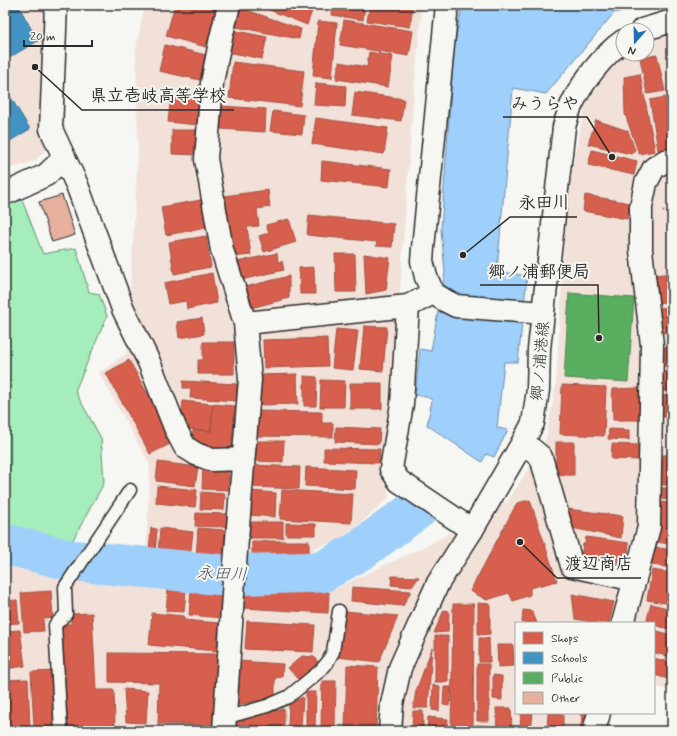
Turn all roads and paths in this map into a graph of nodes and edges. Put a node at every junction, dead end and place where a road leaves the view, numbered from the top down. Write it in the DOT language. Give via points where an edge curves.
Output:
graph roads {
  1 [pos="56,5"];
  2 [pos="229,5"];
  3 [pos="447,5"];
  4 [pos="672,21"];
  5 [pos="655,26"];
  6 [pos="615,48"];
  7 [pos="64,158"];
  8 [pos="672,160"];
  9 [pos="5,192"];
  10 [pos="433,293"];
  11 [pos="408,306"];
  12 [pos="534,312"];
  13 [pos="245,323"];
  14 [pos="523,442"];
  15 [pos="243,459"];
  16 [pos="130,490"];
  17 [pos="472,530"];
  18 [pos="635,580"];
  19 [pos="339,611"];
  20 [pos="623,622"];
  21 [pos="599,714"];
  22 [pos="225,723"];
  23 [pos="61,731"];
  24 [pos="390,731"];
  25 [pos="594,731"];
  1 -- 7 [label="street" via="51,129"];
  2 -- 13 [label="street" via="212,82 206,159 222,250"];
  3 -- 10 [label="street" via="422,261"];
  4 -- 5 [label="street"];
  6 -- 12 [label="street" via="592,72 571,106 564,127"];
  7 -- 9 [label="street" via="46,175"];
  7 -- 15 [label="street" via="77,185 123,309 185,447 212,460"];
  8 -- 18 [label="street" via="654,168 646,183 641,207 641,250 652,345 649,528"];
  10 -- 11 [label="street"];
  10 -- 12 [label="street, 郷ノ浦港線" via="456,306"];
  11 -- 13 [label="street"];
  11 -- 17 [label="street" via="402,404 391,469 399,482"];
  12 -- 14 [label="street, 郷ノ浦港線" via="536,403 533,423"];
  13 -- 15 [label="street" via="250,379"];
  14 -- 17 [label="street, 郷ノ浦港線"];
  14 -- 18 [label="street" via="541,457 572,566"];
  15 -- 22 [label="street"];
  16 -- 23 [label="lane" via="65,587 66,614 55,625"];
  17 -- 24 [label="street, 郷ノ浦港線" via="438,583 400,668 392,704"];
  18 -- 20 [label="street"];
  19 -- 22 [label="lane" via="333,652 322,670 288,697 235,715"];
  21 -- 25 [label="street"];
}
